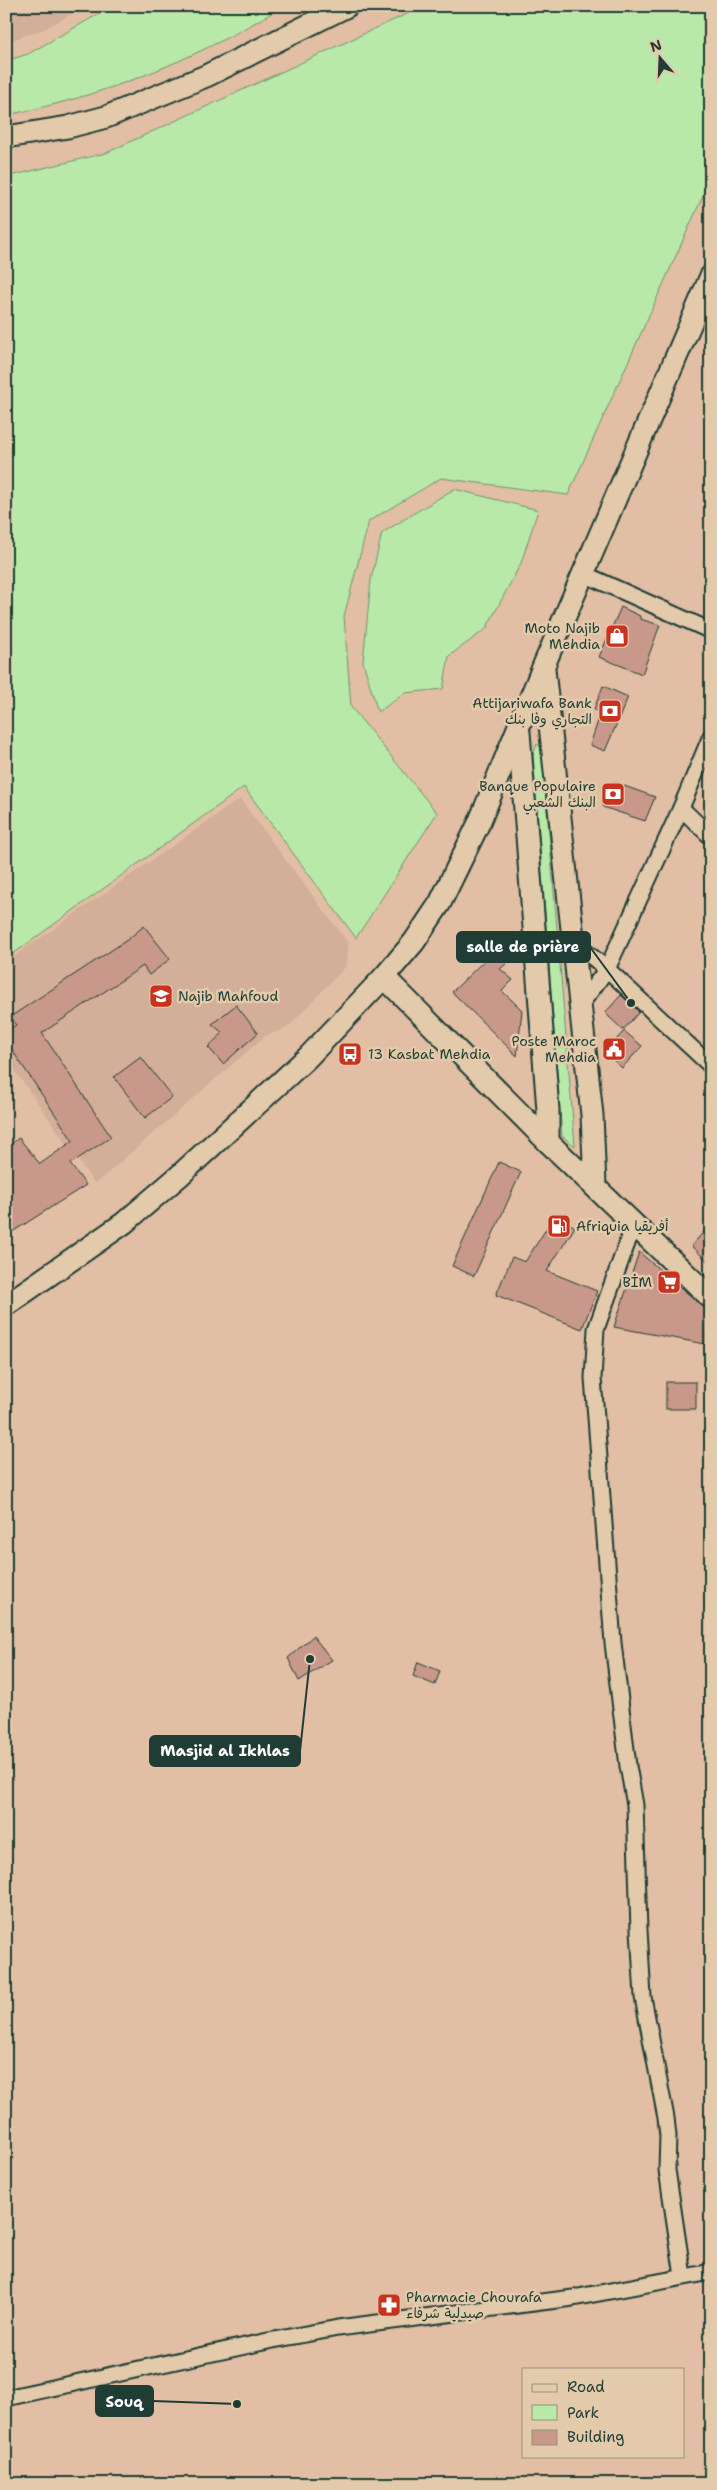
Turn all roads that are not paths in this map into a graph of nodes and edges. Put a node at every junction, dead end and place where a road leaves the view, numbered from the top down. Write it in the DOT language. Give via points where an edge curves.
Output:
graph roads {
  1 [pos="347,6"];
  2 [pos="6,137"];
  3 [pos="711,276"];
  4 [pos="584,574"];
  5 [pos="711,630"];
  6 [pos="544,665"];
  7 [pos="519,729"];
  8 [pos="711,736"];
  9 [pos="681,808"];
  10 [pos="711,837"];
  11 [pos="576,944"];
  12 [pos="607,969"];
  13 [pos="384,977"];
  14 [pos="582,1004"];
  15 [pos="711,1066"];
  16 [pos="548,1142"];
  17 [pos="594,1186"];
  18 [pos="634,1224"];
  19 [pos="711,1298"];
  20 [pos="8,1307"];
  21 [pos="711,2272"];
  22 [pos="684,2276"];
  23 [pos="6,2398"];
  1 -- 2 [label="street" via="206,76 106,117"];
  3 -- 4 [label="street"];
  4 -- 5 [label="street"];
  4 -- 6 [label="street"];
  6 -- 7 [label="street"];
  6 -- 11 [label="street"];
  7 -- 13 [label="street" via="440,903 414,942"];
  7 -- 16 [label="street"];
  8 -- 9 [label="street"];
  9 -- 10 [label="street"];
  9 -- 12 [label="street"];
  11 -- 12 [label="street"];
  11 -- 14 [label="street"];
  12 -- 14 [label="street"];
  12 -- 15 [label="street"];
  13 -- 16 [label="street"];
  13 -- 20 [label="street" via="308,1057 179,1176 124,1222"];
  14 -- 17 [label="street" via="592,1115"];
  16 -- 17 [label="street"];
  17 -- 18 [label="street"];
  18 -- 19 [label="street"];
  18 -- 22 [label="street" via="596,1329 592,1378 613,1643 635,1805 643,1997 666,2118 666,2170"];
  21 -- 22 [label="street"];
  22 -- 23 [label="street" via="573,2298 320,2331"];
}
